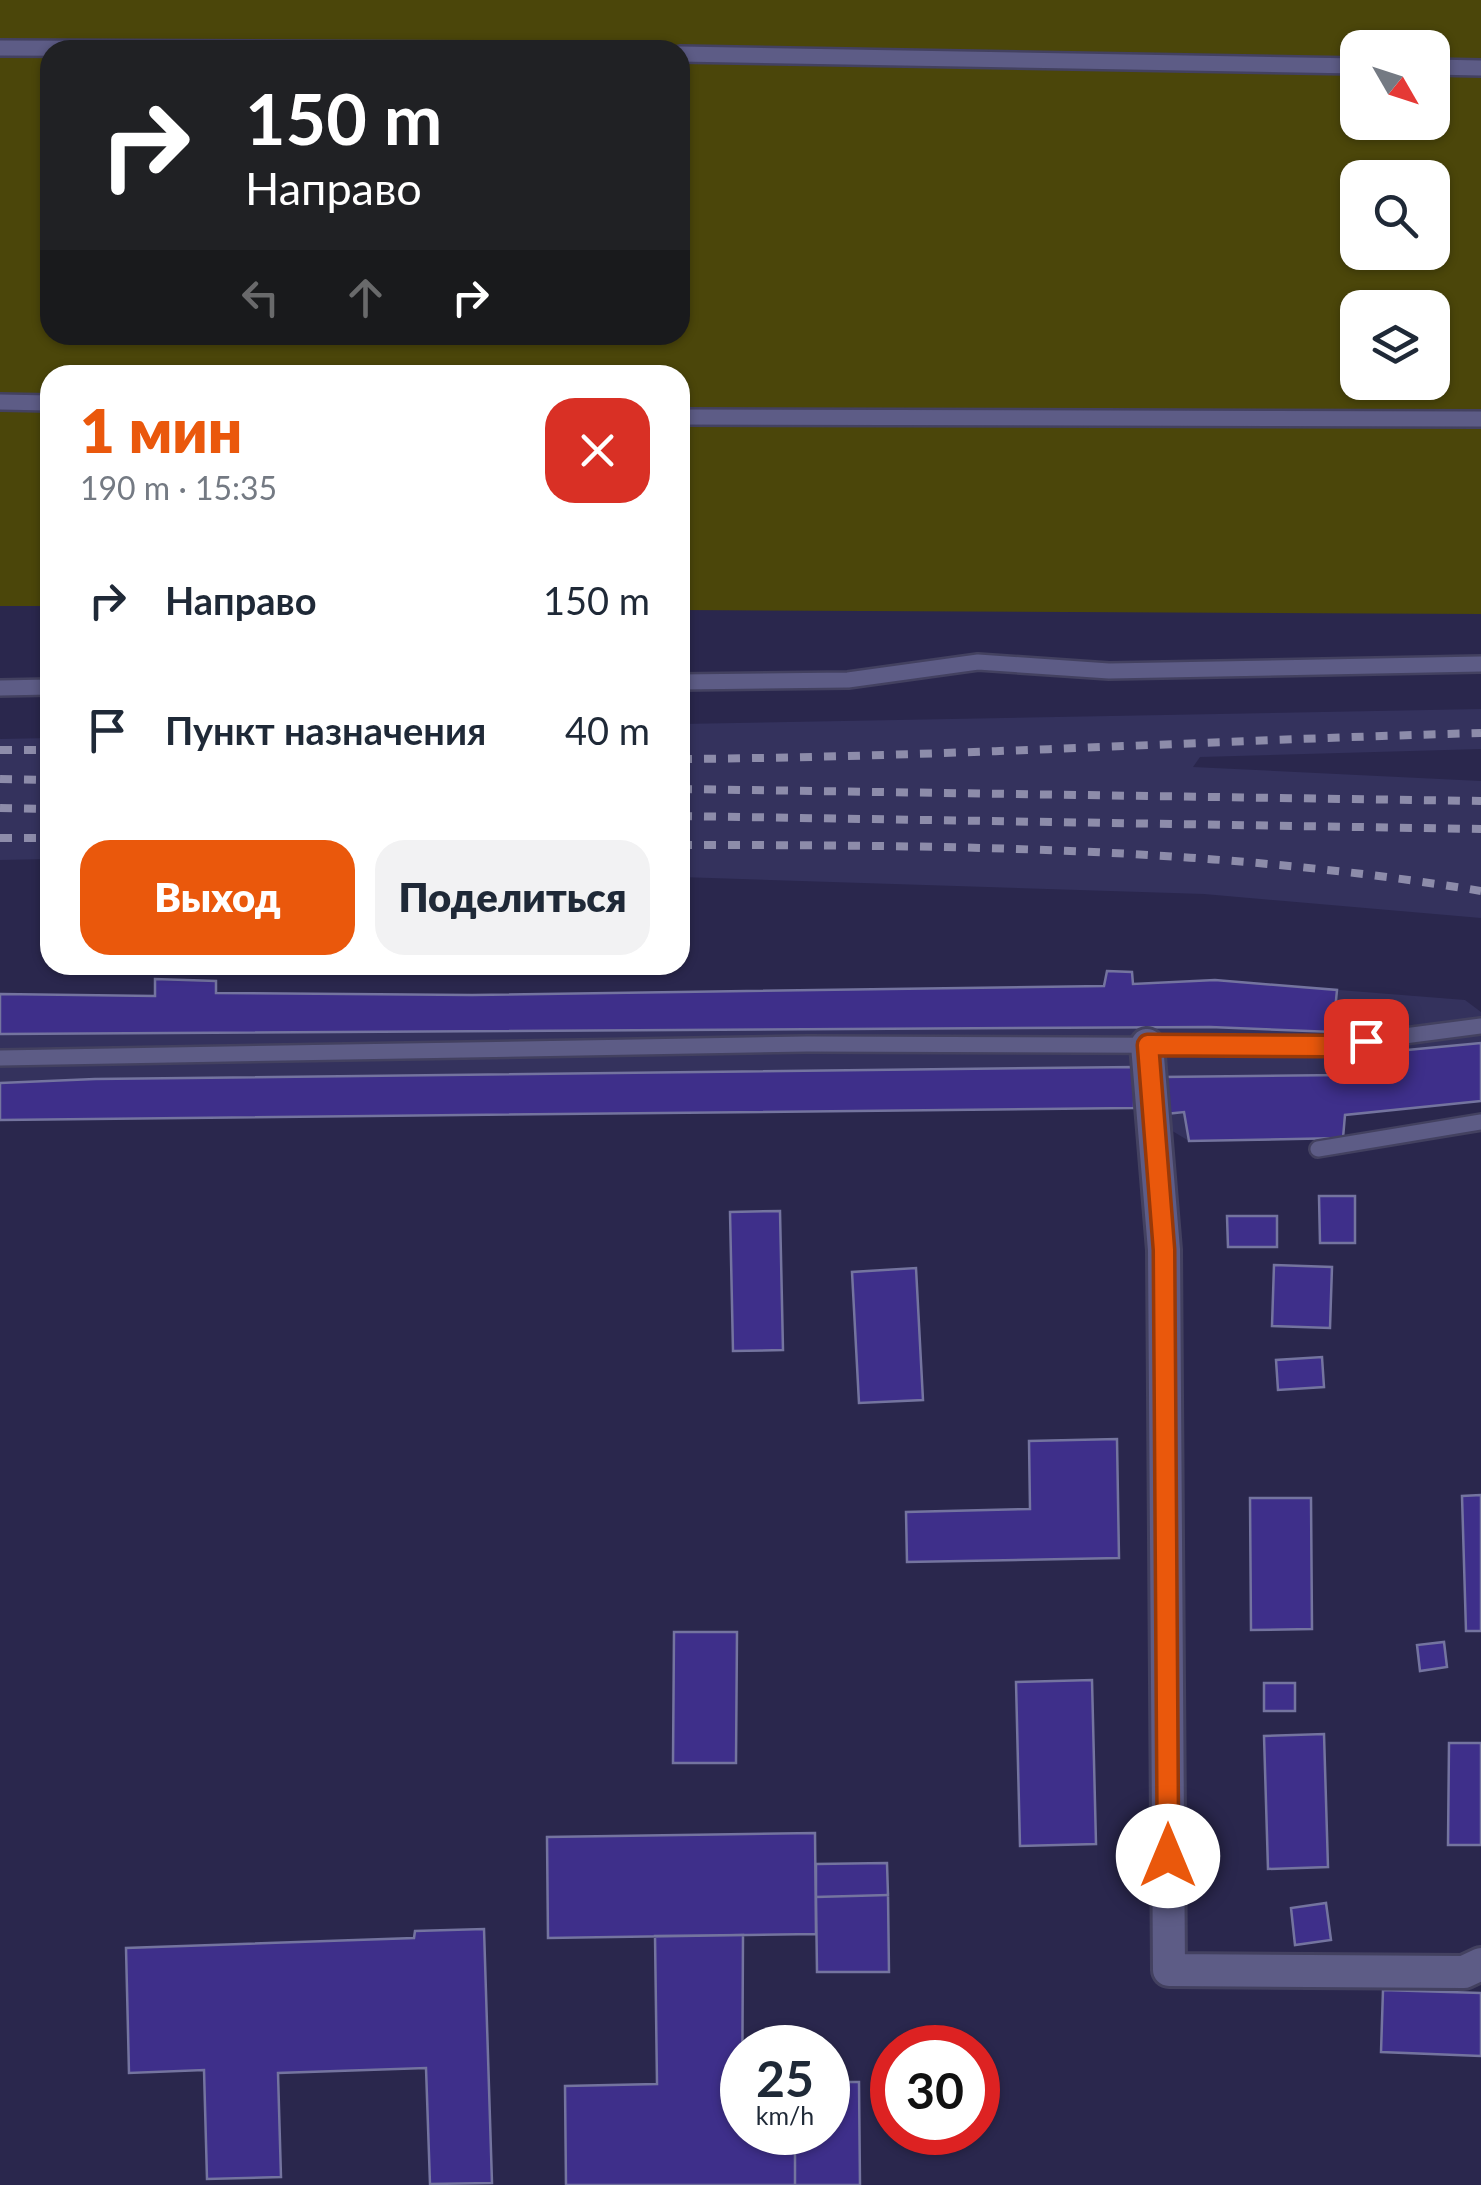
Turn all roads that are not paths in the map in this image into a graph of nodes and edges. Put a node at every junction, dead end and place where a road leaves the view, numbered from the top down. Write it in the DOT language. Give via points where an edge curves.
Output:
graph roads {
  1 [pos="0,48"];
  2 [pos="40,48"];
  3 [pos="690,54"];
  4 [pos="1340,66"];
  5 [pos="1450,67"];
  6 [pos="1481,68"];
  7 [pos="0,402"];
  8 [pos="40,403"];
  9 [pos="690,417"];
  10 [pos="1481,420"];
  11 [pos="1481,664"];
  12 [pos="690,682"];
  13 [pos="40,687"];
  14 [pos="0,688"];
  15 [pos="1481,1026"];
  16 [pos="1148,1045"];
  17 [pos="0,1058"];
  18 [pos="1481,1122"];
  19 [pos="1318,1149"];
  20 [pos="1481,1964"];
  1 -- 2 [label="lane"];
  3 -- 4 [label="lane"];
  5 -- 6 [label="lane"];
  7 -- 8 [label="lane"];
  9 -- 10 [label="lane"];
  11 -- 12 [label="lane" via="1109,672 978,662 848,680"];
  13 -- 14 [label="lane"];
  15 -- 16 [label="lane" via="1328,1046"];
  16 -- 17 [label="lane"];
  16 -- 20 [label="street" via="1164,1250 1168,1970 1464,1972"];
  18 -- 19 [label="lane"];
}
